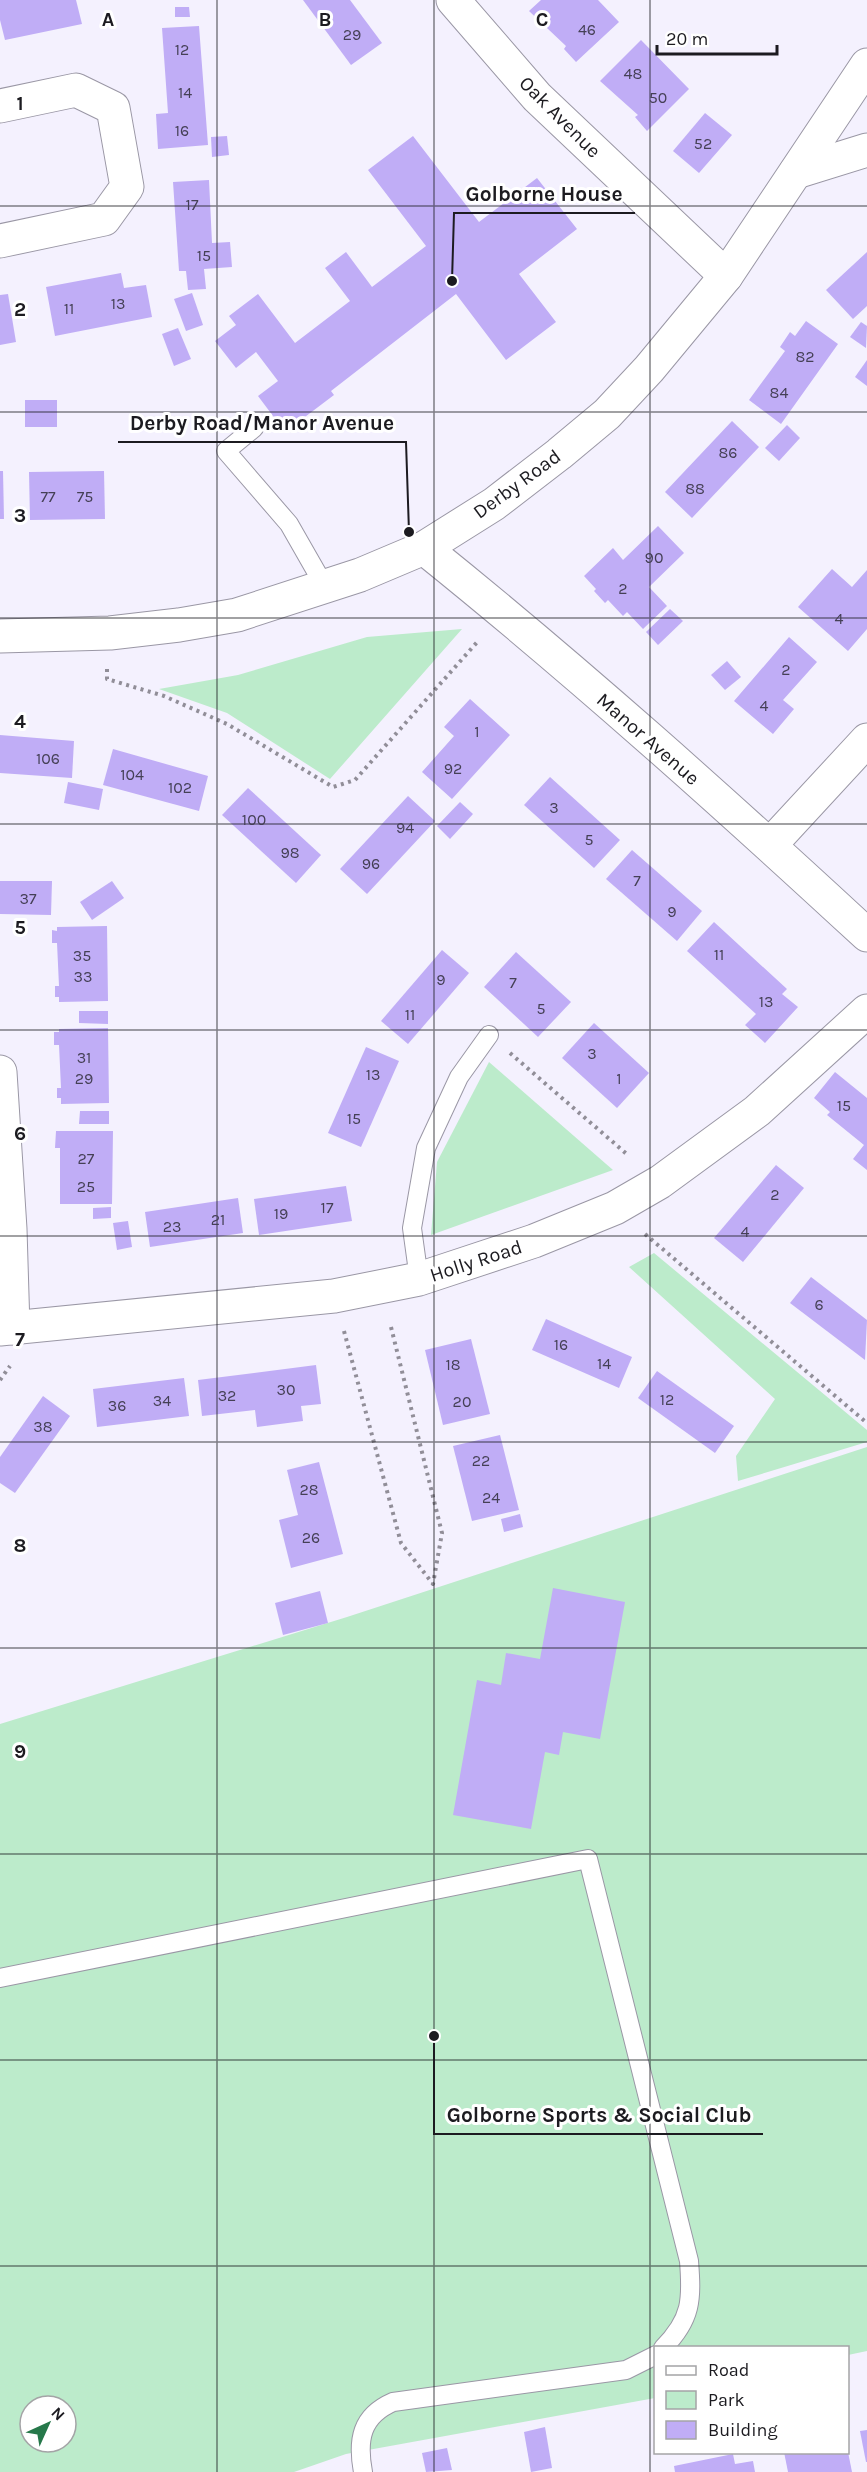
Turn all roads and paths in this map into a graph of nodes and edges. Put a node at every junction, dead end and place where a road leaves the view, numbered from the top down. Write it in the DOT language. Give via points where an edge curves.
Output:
graph roads {
  1 [pos="453,0"];
  2 [pos="867,65"];
  3 [pos="0,106"];
  4 [pos="867,150"];
  5 [pos="796,172"];
  6 [pos="0,241"];
  7 [pos="726,276"];
  8 [pos="254,428"];
  9 [pos="424,548"];
  10 [pos="325,586"];
  11 [pos="504,612"];
  12 [pos="110,633"];
  13 [pos="0,636"];
  14 [pos="867,740"];
  15 [pos="770,845"];
  16 [pos="867,935"];
  17 [pos="867,1011"];
  18 [pos="489,1035"];
  19 [pos="0,1072"];
  20 [pos="660,1182"];
  21 [pos="615,1208"];
  22 [pos="419,1279"];
  23 [pos="381,1287"];
  24 [pos="334,1296"];
  25 [pos="6,1329"];
  26 [pos="867,1423"];
  27 [pos="0,1978"];
  28 [pos="665,2346"];
  29 [pos="654,2356"];
  30 [pos="363,2472"];
  1 -- 7 [label="street, Oak Avenue" via="537,98"];
  2 -- 5 [label="street, Derby Road"];
  3 -- 6 [label="street" via="76,90 113,108 127,187 104,219"];
  4 -- 5 [label="street"];
  5 -- 7 [label="street, Derby Road"];
  7 -- 9 [label="street, Derby Road" via="650,369 607,414 494,504"];
  8 -- 10 [label="lane" via="226,450 289,524"];
  9 -- 10 [label="street, Derby Road" via="360,576"];
  9 -- 11 [label="street, Manor Avenue"];
  10 -- 12 [label="street, Derby Road" via="237,615"];
  11 -- 12 [label="path" via="355,780 333,787 226,724 164,696 107,679"];
  11 -- 15 [label="street, Manor Avenue"];
  12 -- 13 [label="street, Derby Road"];
  14 -- 15 [label="street"];
  15 -- 16 [label="street, Manor Avenue"];
  17 -- 20 [label="street, Holly Road" via="757,1111"];
  18 -- 20 [label="path"];
  18 -- 22 [label="lane" via="459,1077 426,1148 412,1228"];
  19 -- 25 [label="street, Holly Road" via="10,1229"];
  20 -- 21 [label="street, Holly Road"];
  21 -- 22 [label="street, Holly Road" via="534,1241"];
  21 -- 26 [label="path"];
  22 -- 23 [label="street, Holly Road"];
  23 -- 24 [label="street, Holly Road"];
  23 -- 24 [label="path" via="441,1533 433,1584 401,1543"];
  24 -- 25 [label="street, Holly Road"];
  27 -- 28 [label="lane" via="588,1859 689,2261 692,2295 684,2322"];
  29 -- 30 [label="lane" via="626,2370 393,2402 379,2408 362,2434"];
}
